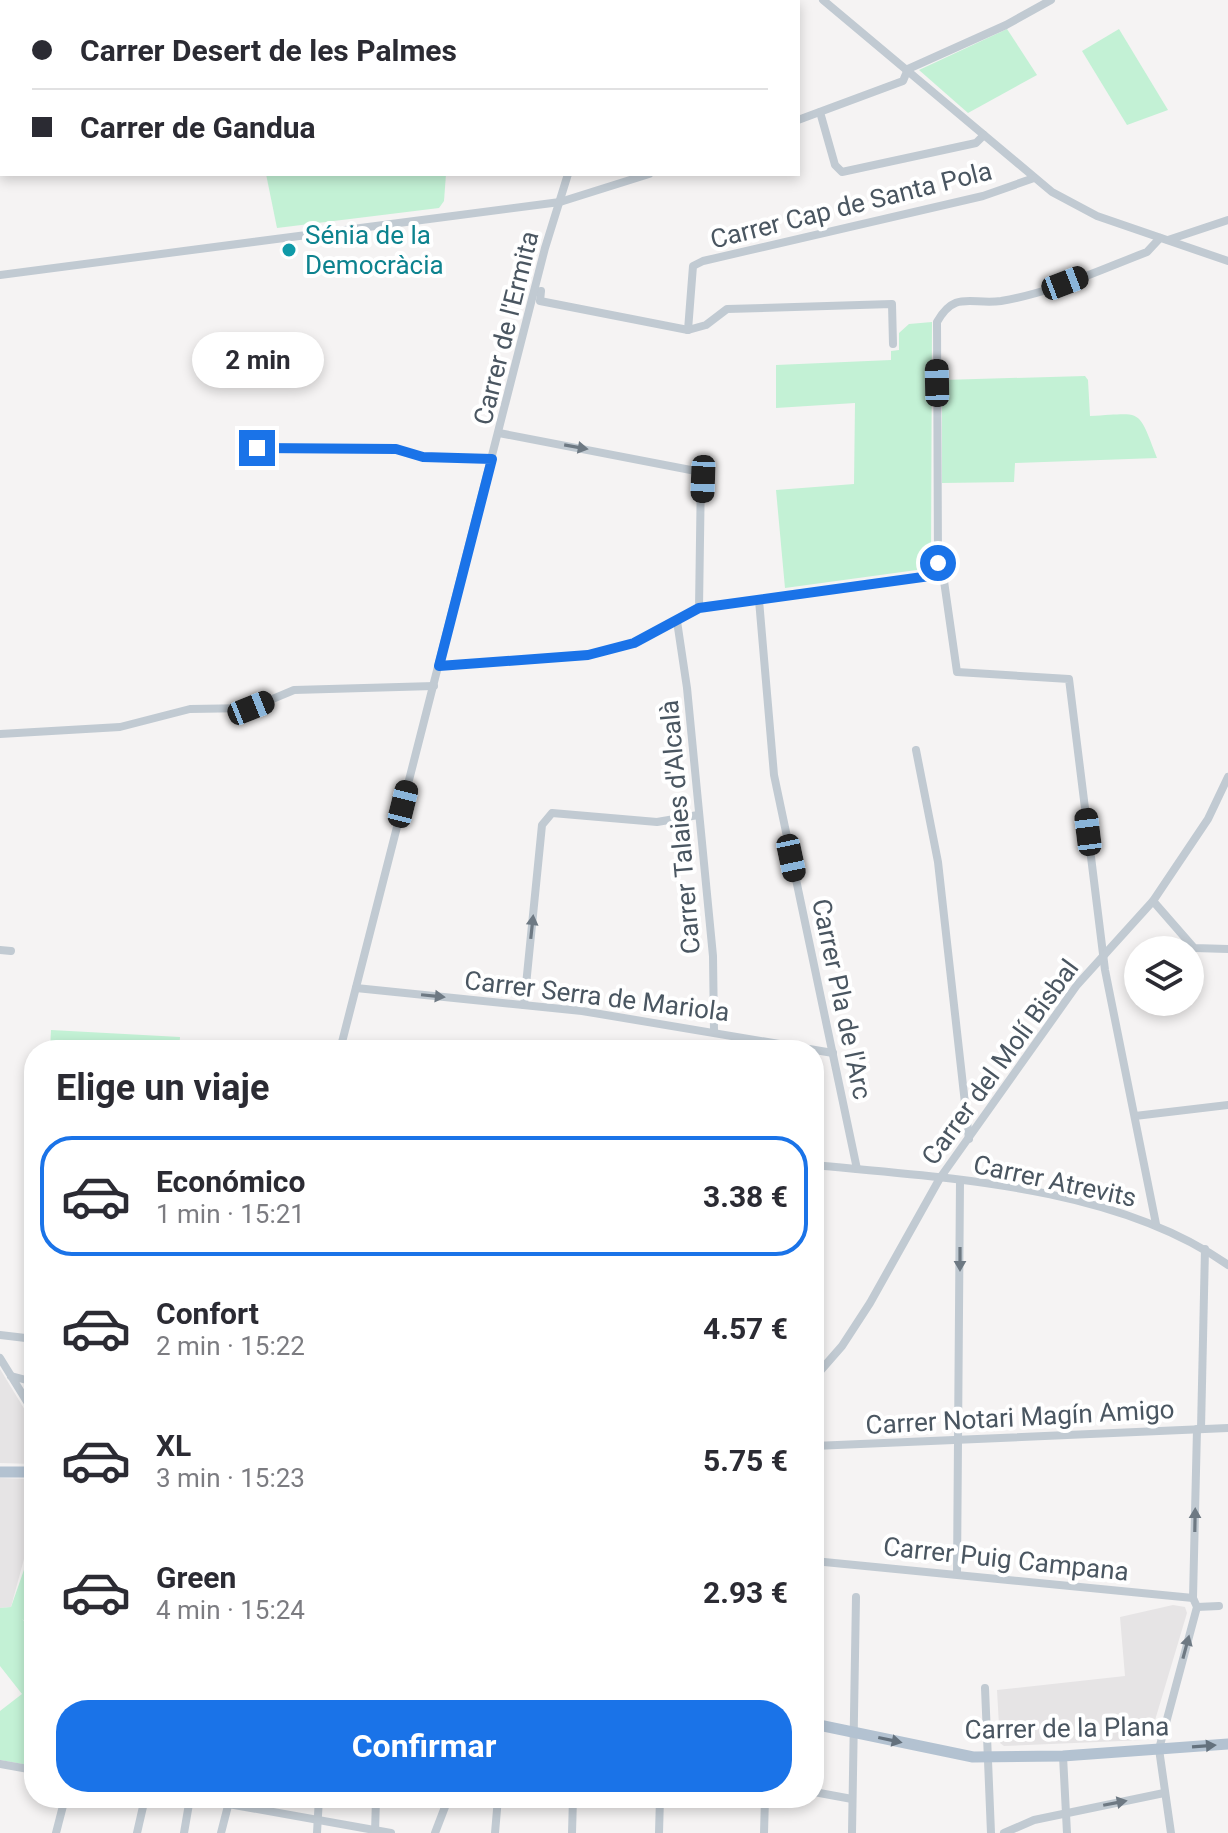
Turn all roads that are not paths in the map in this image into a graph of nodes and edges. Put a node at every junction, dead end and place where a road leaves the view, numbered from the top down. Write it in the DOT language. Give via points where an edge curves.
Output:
graph roads {
  1 [pos="823,0"];
  2 [pos="1051,0"];
  3 [pos="908,69"];
  4 [pos="820,112"];
  5 [pos="800,119"];
  6 [pos="984,135"];
  7 [pos="567,176"];
  8 [pos="643,176"];
  9 [pos="1034,178"];
  10 [pos="560,202"];
  11 [pos="1228,220"];
  12 [pos="1163,239"];
  13 [pos="545,248"];
  14 [pos="1228,261"];
  15 [pos="0,275"];
  16 [pos="688,330"];
  17 [pos="893,344"];
  18 [pos="499,433"];
  19 [pos="257,448"];
  20 [pos="492,459"];
  21 [pos="938,563"];
  22 [pos="759,600"];
  23 [pos="699,608"];
  24 [pos="677,621"];
  25 [pos="439,666"];
  26 [pos="434,686"];
  27 [pos="0,734"];
  28 [pos="916,750"];
  29 [pos="1228,777"];
  30 [pos="698,815"];
  31 [pos="1153,901"];
  32 [pos="1228,949"];
  33 [pos="0,950"];
  34 [pos="11,951"];
  35 [pos="1104,954"];
  36 [pos="356,988"];
  37 [pos="524,1005"];
  38 [pos="714,1030"];
  39 [pos="343,1040"];
  40 [pos="766,1040"];
  41 [pos="824,1051"];
  42 [pos="833,1053"];
  43 [pos="1228,1105"];
  44 [pos="1135,1116"];
  45 [pos="969,1139"];
  46 [pos="824,1166"];
  47 [pos="857,1169"];
  48 [pos="940,1178"];
  49 [pos="960,1181"];
  50 [pos="1156,1224"];
  51 [pos="1205,1249"];
  52 [pos="1228,1265"];
  53 [pos="0,1335"];
  54 [pos="24,1338"];
  55 [pos="0,1358"];
  56 [pos="824,1363"];
  57 [pos="11,1376"];
  58 [pos="24,1379"];
  59 [pos="24,1397"];
  60 [pos="1228,1428"];
  61 [pos="1199,1429"];
  62 [pos="958,1440"];
  63 [pos="824,1446"];
  64 [pos="0,1472"];
  65 [pos="24,1472"];
  66 [pos="824,1562"];
  67 [pos="957,1573"];
  68 [pos="856,1597"];
  69 [pos="1195,1602"];
  70 [pos="1219,1606"];
  71 [pos="985,1688"];
  72 [pos="824,1726"];
  73 [pos="854,1732"];
  74 [pos="1228,1744"];
  75 [pos="1159,1749"];
  76 [pos="1063,1756"];
  77 [pos="988,1757"];
  78 [pos="0,1764"];
  79 [pos="24,1768"];
  80 [pos="1164,1793"];
  81 [pos="824,1794"];
  82 [pos="852,1799"];
  83 [pos="62,1808"];
  84 [pos="144,1808"];
  85 [pos="190,1808"];
  86 [pos="228,1808"];
  87 [pos="262,1808"];
  88 [pos="319,1808"];
  89 [pos="376,1808"];
  90 [pos="445,1808"];
  91 [pos="497,1808"];
  92 [pos="573,1808"];
  93 [pos="660,1808"];
  94 [pos="765,1808"];
  95 [pos="1066,1813"];
  96 [pos="318,1820"];
  97 [pos="375,1831"];
  98 [pos="141,1832"];
  99 [pos="56,1833"];
  100 [pos="184,1833"];
  101 [pos="221,1833"];
  102 [pos="317,1833"];
  103 [pos="391,1833"];
  104 [pos="435,1833"];
  105 [pos="495,1833"];
  106 [pos="572,1833"];
  107 [pos="659,1833"];
  108 [pos="764,1833"];
  109 [pos="852,1833"];
  110 [pos="991,1833"];
  111 [pos="1004,1833"];
  112 [pos="1067,1833"];
  113 [pos="1171,1833"];
  1 -- 3 [label="street"];
  2 -- 3 [label="street"];
  3 -- 4 [label="street" via="903,81"];
  3 -- 6 [label="street"];
  4 -- 5 [label="street"];
  4 -- 6 [label="street" via="835,165 842,172 976,143"];
  6 -- 9 [label="street"];
  7 -- 10 [label="street, Carrer de l'Ermita"];
  8 -- 10 [label="street"];
  9 -- 12 [label="street" via="1073,205"];
  9 -- 16 [label="street, Carrer Cap de Santa Pola" via="983,196 703,261 693,266"];
  10 -- 13 [label="street, Carrer de l'Ermita"];
  10 -- 15 [label="street"];
  11 -- 12 [label="street"];
  12 -- 14 [label="street"];
  12 -- 21 [label="street" via="1147,252 1029,295 997,302 958,301 945,308 937,322"];
  13 -- 16 [label="street" via="540,301"];
  13 -- 18 [label="street, Carrer de l'Ermita"];
  16 -- 17 [label="street" via="706,325 727,309 892,304"];
  18 -- 20 [label="street, Carrer de l'Ermita"];
  18 -- 23 [label="street, one-way" via="701,472"];
  19 -- 20 [label="street" via="396,449 423,457"];
  20 -- 25 [label="street, Carrer de l'Ermita"];
  21 -- 22 [label="street" via="930,576"];
  21 -- 35 [label="street" via="957,672 1069,679"];
  22 -- 23 [label="street"];
  22 -- 42 [label="street, Carrer Pla de l'Arc" via="774,775"];
  23 -- 24 [label="street"];
  24 -- 25 [label="street" via="634,643 588,655"];
  24 -- 30 [label="street, Carrer Talaies d'Alcalà"];
  25 -- 26 [label="street, Carrer de l'Ermita"];
  26 -- 27 [label="street" via="294,690 251,708 190,709 120,727"];
  26 -- 36 [label="street, Carrer de l'Ermita"];
  28 -- 45 [label="street" via="938,862"];
  29 -- 31 [label="street, Carrer del Molí Bisbal" via="1208,819"];
  37 -- 30 [label="street, one-way" via="542,825 552,813 657,822"];
  30 -- 38 [label="street, Carrer Talaies d'Alcalà" via="713,956"];
  31 -- 32 [label="street" via="1194,948"];
  31 -- 35 [label="street, Carrer del Molí Bisbal"];
  33 -- 34 [label="street"];
  35 -- 44 [label="street"];
  35 -- 45 [label="street, Carrer del Molí Bisbal"];
  36 -- 37 [label="street, Carrer Serra de Mariola, one-way"];
  36 -- 39 [label="street, Carrer de l'Ermita"];
  37 -- 38 [label="street, Carrer Serra de Mariola"];
  38 -- 40 [label="street, Carrer Serra de Mariola"];
  41 -- 42 [label="street, Carrer Serra de Mariola"];
  42 -- 47 [label="street, Carrer Pla de l'Arc"];
  43 -- 44 [label="street"];
  44 -- 50 [label="street"];
  45 -- 48 [label="street, Carrer del Molí Bisbal"];
  46 -- 47 [label="street, Carrer Atrevits"];
  47 -- 48 [label="street, Carrer Atrevits"];
  48 -- 49 [label="street, Carrer Atrevits"];
  48 -- 56 [label="street, Carrer del Molí Bisbal" via="870,1303"];
  49 -- 50 [label="street, Carrer Atrevits" via="1062,1198"];
  49 -- 62 [label="street, one-way"];
  50 -- 51 [label="street, Carrer Atrevits"];
  51 -- 52 [label="street, Carrer Atrevits"];
  51 -- 61 [label="street"];
  53 -- 54 [label="street"];
  55 -- 57 [label="street"];
  57 -- 58 [label="street"];
  57 -- 59 [label="street"];
  60 -- 61 [label="street, Carrer Notari Magín Amigo"];
  61 -- 62 [label="street, Carrer Notari Magín Amigo"];
  69 -- 61 [label="street, one-way"];
  62 -- 63 [label="street, Carrer Notari Magín Amigo"];
  62 -- 67 [label="street"];
  64 -- 65 [label="main road"];
  66 -- 67 [label="street, Carrer Puig Campana"];
  67 -- 69 [label="street, Carrer Puig Campana"];
  68 -- 73 [label="street"];
  69 -- 70 [label="street, Carrer Puig Campana"];
  75 -- 69 [label="street, one-way"];
  71 -- 77 [label="street"];
  72 -- 73 [label="main road, Carrer de la Plana"];
  73 -- 77 [label="main road, Carrer de la Plana, one-way"];
  73 -- 82 [label="street"];
  75 -- 74 [label="main road, Carrer de la Plana, one-way"];
  75 -- 76 [label="main road, Carrer de la Plana"];
  75 -- 80 [label="street"];
  76 -- 77 [label="main road, Carrer de la Plana"];
  76 -- 95 [label="street"];
  77 -- 110 [label="street"];
  78 -- 79 [label="street"];
  95 -- 80 [label="street, one-way"];
  80 -- 113 [label="street"];
  81 -- 82 [label="street"];
  82 -- 109 [label="street"];
  83 -- 99 [label="street"];
  84 -- 98 [label="street"];
  85 -- 100 [label="street"];
  86 -- 101 [label="street"];
  87 -- 96 [label="street"];
  88 -- 96 [label="street"];
  89 -- 97 [label="street"];
  90 -- 104 [label="street"];
  91 -- 105 [label="street"];
  92 -- 106 [label="street"];
  93 -- 107 [label="street"];
  94 -- 108 [label="street"];
  95 -- 111 [label="street"];
  95 -- 112 [label="street"];
  96 -- 97 [label="street"];
  96 -- 102 [label="street"];
  97 -- 103 [label="street"];
}
